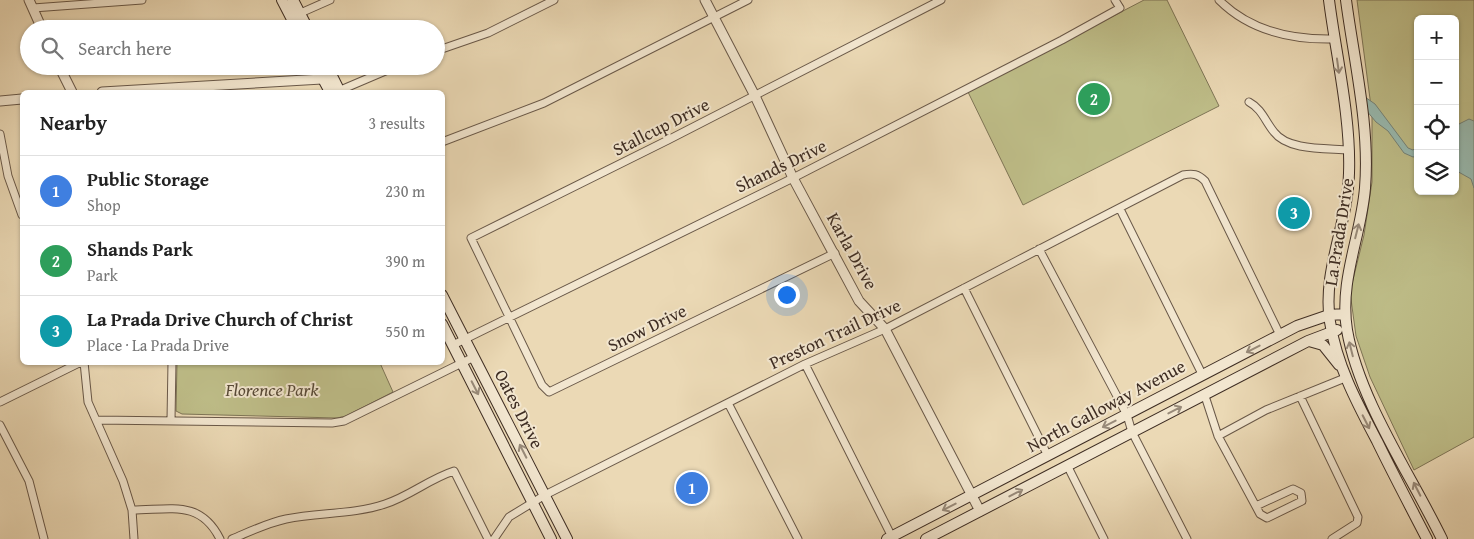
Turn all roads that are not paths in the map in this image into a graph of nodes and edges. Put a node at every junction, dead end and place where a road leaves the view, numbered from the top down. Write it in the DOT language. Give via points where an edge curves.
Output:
graph roads {
  1 [pos="142,0"];
  2 [pos="282,0"];
  3 [pos="293,0"];
  4 [pos="330,0"];
  5 [pos="554,0"];
  6 [pos="705,0"];
  7 [pos="748,0"];
  8 [pos="941,0"];
  9 [pos="1115,0"];
  10 [pos="1219,0"];
  11 [pos="1329,0"];
  12 [pos="1346,0"];
  13 [pos="31,4"];
  14 [pos="295,15"];
  15 [pos="713,17"];
  16 [pos="38,20"];
  17 [pos="296,20"];
  18 [pos="300,20"];
  19 [pos="1334,39"];
  20 [pos="445,49"];
  21 [pos="64,75"];
  22 [pos="303,75"];
  23 [pos="328,75"];
  24 [pos="376,75"];
  25 [pos="71,90"];
  26 [pos="126,90"];
  27 [pos="335,90"];
  28 [pos="341,90"];
  29 [pos="755,96"];
  30 [pos="20,99"];
  31 [pos="0,101"];
  32 [pos="1249,102"];
  33 [pos="0,134"];
  34 [pos="445,141"];
  35 [pos="1349,150"];
  36 [pos="793,178"];
  37 [pos="20,209"];
  38 [pos="1120,209"];
  39 [pos="1040,249"];
  40 [pos="835,252"];
  41 [pos="964,288"];
  42 [pos="445,301"];
  43 [pos="1345,314"];
  44 [pos="1329,315"];
  45 [pos="509,318"];
  46 [pos="1346,327"];
  47 [pos="885,329"];
  48 [pos="445,330"];
  49 [pos="1332,331"];
  50 [pos="1280,335"];
  51 [pos="464,338"];
  52 [pos="1308,341"];
  53 [pos="452,345"];
  54 [pos="474,357"];
  55 [pos="462,364"];
  56 [pos="805,364"];
  57 [pos="77,365"];
  58 [pos="83,365"];
  59 [pos="172,365"];
  60 [pos="1202,374"];
  61 [pos="1344,374"];
  62 [pos="1205,396"];
  63 [pos="1300,396"];
  64 [pos="0,402"];
  65 [pos="728,403"];
  66 [pos="1127,416"];
  67 [pos="97,420"];
  68 [pos="171,420"];
  69 [pos="0,425"];
  70 [pos="1132,432"];
  71 [pos="1218,436"];
  72 [pos="1048,456"];
  73 [pos="1068,467"];
  74 [pos="545,495"];
  75 [pos="971,495"];
  76 [pos="533,502"];
  77 [pos="1256,506"];
  78 [pos="132,510"];
  79 [pos="980,512"];
  80 [pos="1441,536"];
  81 [pos="890,538"];
  82 [pos="44,539"];
  83 [pos="134,539"];
  84 [pos="220,539"];
  85 [pos="232,539"];
  86 [pos="488,539"];
  87 [pos="494,539"];
  88 [pos="551,539"];
  89 [pos="567,539"];
  90 [pos="798,539"];
  91 [pos="926,539"];
  92 [pos="1104,539"];
  93 [pos="1186,539"];
  94 [pos="1332,539"];
  95 [pos="1426,539"];
  1 -- 13 [label="street"];
  2 -- 14 [label="main road"];
  3 -- 14 [label="main road"];
  4 -- 14 [label="street"];
  5 -- 20 [label="street" via="488,33"];
  6 -- 15 [label="street, Karla Drive"];
  7 -- 15 [label="street"];
  8 -- 29 [label="street, Stallcup Drive"];
  9 -- 36 [label="street, Shands Drive" via="1120,8"];
  10 -- 19 [label="street" via="1235,15 1270,31 1298,39"];
  11 -- 19 [label="main road, La Prada Drive"];
  43 -- 12 [label="main road, La Prada Drive, one-way" via="1346,279 1362,206 1366,166"];
  13 -- 16 [label="street"];
  14 -- 17 [label="main road"];
  14 -- 18 [label="main road"];
  15 -- 29 [label="street, Karla Drive"];
  15 -- 34 [label="street" via="544,103"];
  19 -- 35 [label="main road, La Prada Drive, one-way"];
  21 -- 25 [label="street"];
  22 -- 26 [label="street"];
  23 -- 27 [label="main road"];
  24 -- 28 [label="street"];
  29 -- 36 [label="street, Karla Drive"];
  29 -- 45 [label="street, Stallcup Drive" via="472,238"];
  30 -- 31 [label="street"];
  32 -- 35 [label="street" via="1258,107 1283,140 1304,146"];
  33 -- 37 [label="street" via="8,176"];
  35 -- 44 [label="main road, La Prada Drive" via="1347,197 1330,279"];
  36 -- 40 [label="street, Karla Drive"];
  36 -- 45 [label="street, Shands Drive"];
  38 -- 39 [label="street, Preston Trail Drive"];
  38 -- 50 [label="street, Preston Trail Drive" via="1183,175 1193,173 1200,176 1206,181"];
  38 -- 60 [label="street"];
  39 -- 41 [label="street, Preston Trail Drive"];
  39 -- 66 [label="street"];
  40 -- 45 [label="street, Snow Drive" via="549,392 542,385"];
  40 -- 47 [label="street, Karla Drive" via="860,301"];
  41 -- 47 [label="street, Preston Trail Drive"];
  41 -- 72 [label="street"];
  42 -- 51 [label="main road, Oates Drive"];
  43 -- 44 [label="main road, North Galloway Avenue"];
  43 -- 46 [label="main road, La Prada Drive"];
  44 -- 49 [label="main road, La Prada Drive"];
  44 -- 50 [label="main road, North Galloway Avenue"];
  45 -- 51 [label="street, Shands Drive"];
  46 -- 49 [label="main road, North Galloway Avenue"];
  80 -- 46 [label="main road, La Prada Drive, one-way" via="1363,384"];
  47 -- 56 [label="street, Preston Trail Drive"];
  47 -- 75 [label="street, Karla Drive"];
  48 -- 53 [label="main road, Oates Drive"];
  49 -- 52 [label="main road, North Galloway Avenue"];
  49 -- 61 [label="main road, La Prada Drive"];
  50 -- 60 [label="main road, North Galloway Avenue, one-way"];
  51 -- 53 [label="street, Shands Drive"];
  51 -- 54 [label="main road, Oates Drive"];
  52 -- 61 [label="main road" via="1323,345"];
  52 -- 62 [label="main road, North Galloway Avenue"];
  53 -- 55 [label="main road, Oates Drive"];
  54 -- 55 [label="street"];
  74 -- 54 [label="main road, Oates Drive, one-way"];
  55 -- 68 [label="street" via="344,421"];
  55 -- 76 [label="main road, Oates Drive, one-way"];
  56 -- 65 [label="street, Preston Trail Drive"];
  56 -- 81 [label="street"];
  57 -- 64 [label="street"];
  58 -- 67 [label="street" via="88,402"];
  59 -- 68 [label="street"];
  60 -- 66 [label="main road, North Galloway Avenue"];
  61 -- 63 [label="street"];
  61 -- 95 [label="main road, La Prada Drive, one-way"];
  70 -- 62 [label="main road, North Galloway Avenue, one-way"];
  62 -- 71 [label="street"];
  63 -- 71 [label="street" via="1250,417"];
  63 -- 94 [label="street" via="1358,517 1357,523"];
  65 -- 74 [label="street, Preston Trail Drive"];
  65 -- 90 [label="street"];
  66 -- 70 [label="street"];
  66 -- 72 [label="main road, North Galloway Avenue, one-way"];
  67 -- 68 [label="street"];
  67 -- 78 [label="street"];
  69 -- 82 [label="street" via="29,481"];
  70 -- 73 [label="main road, North Galloway Avenue"];
  70 -- 93 [label="street"];
  71 -- 77 [label="street"];
  72 -- 75 [label="main road, North Galloway Avenue"];
  79 -- 73 [label="main road, North Galloway Avenue, one-way"];
  73 -- 92 [label="street"];
  74 -- 76 [label="street, Preston Trail Drive"];
  74 -- 89 [label="main road, Oates Drive"];
  75 -- 79 [label="street, Karla Drive"];
  75 -- 81 [label="main road, North Galloway Avenue, one-way"];
  76 -- 87 [label="street, Preston Trail Drive" via="509,517"];
  76 -- 88 [label="main road, Oates Drive"];
  77 -- 77 [label="street" via="1267,518 1302,501 1301,493 1293,489"];
  78 -- 83 [label="street"];
  78 -- 84 [label="street" via="194,511 206,517"];
  79 -- 91 [label="main road, North Galloway Avenue"];
  80 -- 95 [label="street"];
  85 -- 86 [label="street" via="284,519 343,513 386,504 432,478 454,471"];
}
